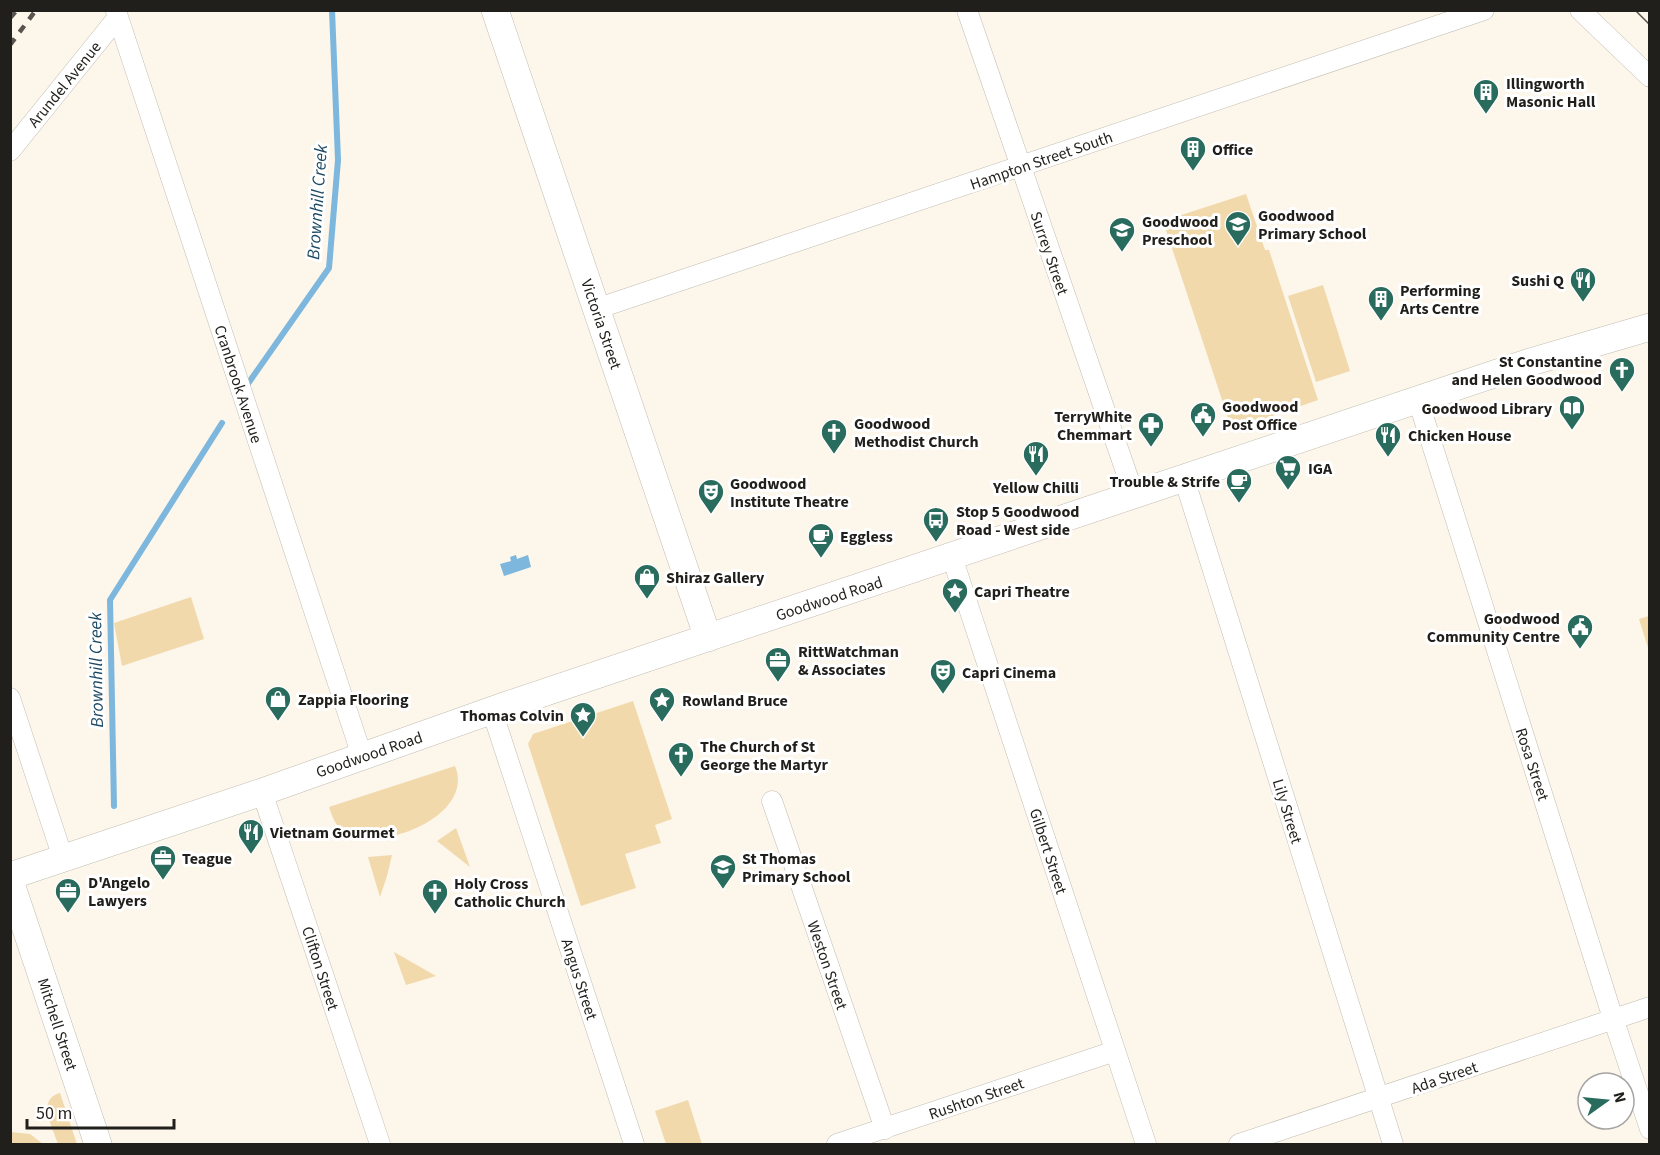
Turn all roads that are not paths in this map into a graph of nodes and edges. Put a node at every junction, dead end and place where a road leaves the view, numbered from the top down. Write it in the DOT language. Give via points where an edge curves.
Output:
graph roads {
  1 [pos="495,10"];
  2 [pos="967,10"];
  3 [pos="1485,10"];
  4 [pos="1580,10"];
  5 [pos="117,14"];
  6 [pos="1650,77"];
  7 [pos="10,151"];
  8 [pos="1021,167"];
  9 [pos="596,309"];
  10 [pos="1650,327"];
  11 [pos="1418,400"];
  12 [pos="1184,478"];
  13 [pos="1134,495"];
  14 [pos="952,557"];
  15 [pos="708,638"];
  16 [pos="10,698"];
  17 [pos="492,711"];
  18 [pos="362,756"];
  19 [pos="262,792"];
  20 [pos="772,801"];
  21 [pos="63,858"];
  22 [pos="10,876"];
  23 [pos="10,881"];
  24 [pos="10,916"];
  25 [pos="29,937"];
  26 [pos="1650,1007"];
  27 [pos="1613,1020"];
  28 [pos="1115,1051"];
  29 [pos="1378,1099"];
  30 [pos="885,1129"];
  31 [pos="1650,1129"];
  32 [pos="98,1144"];
  33 [pos="380,1144"];
  34 [pos="634,1144"];
  35 [pos="837,1144"];
  36 [pos="1146,1144"];
  37 [pos="1239,1144"];
  38 [pos="1393,1144"];
  1 -- 9 [label="main road, Victoria Street"];
  2 -- 8 [label="street, Surrey Street"];
  3 -- 8 [label="street, Hampton Street South"];
  4 -- 6 [label="street"];
  5 -- 7 [label="street, Arundel Avenue"];
  5 -- 18 [label="street, Cranbrook Avenue"];
  8 -- 9 [label="street, Hampton Street South"];
  8 -- 13 [label="street, Surrey Street"];
  9 -- 15 [label="main road, Victoria Street"];
  10 -- 11 [label="main road, Goodwood Road"];
  11 -- 12 [label="main road, Goodwood Road"];
  11 -- 27 [label="street, Rosa Street"];
  12 -- 13 [label="main road, Goodwood Road"];
  12 -- 29 [label="street, Lily Street"];
  13 -- 14 [label="main road, Goodwood Road"];
  14 -- 15 [label="main road, Goodwood Road"];
  14 -- 28 [label="street, Gilbert Street"];
  15 -- 17 [label="main road, Goodwood Road"];
  16 -- 21 [label="street"];
  17 -- 18 [label="main road, Goodwood Road"];
  17 -- 34 [label="street, Angus Street"];
  18 -- 19 [label="main road, Goodwood Road"];
  19 -- 21 [label="main road, Goodwood Road"];
  19 -- 33 [label="street, Clifton Street"];
  20 -- 30 [label="street, Weston Street"];
  21 -- 22 [label="main road, Goodwood Road"];
  23 -- 25 [label="main road, Mitchell Street"];
  24 -- 25 [label="main road, Mitchell Street"];
  25 -- 32 [label="main road, Mitchell Street"];
  26 -- 27 [label="street, Ada Street"];
  27 -- 29 [label="street, Ada Street"];
  27 -- 31 [label="street, Rosa Street"];
  28 -- 30 [label="street, Rushton Street"];
  28 -- 36 [label="street, Gilbert Street"];
  29 -- 37 [label="street, Ada Street"];
  29 -- 38 [label="street, Lily Street"];
  30 -- 35 [label="street, Rushton Street"];
}
